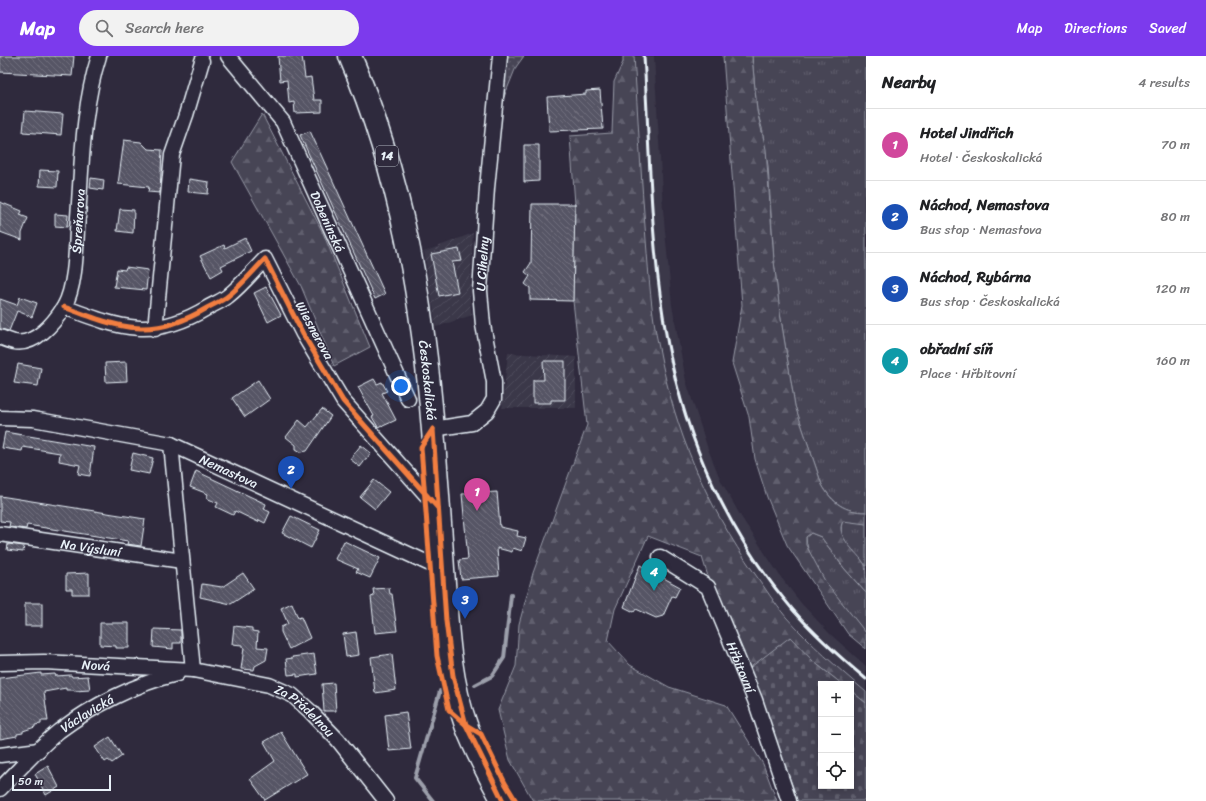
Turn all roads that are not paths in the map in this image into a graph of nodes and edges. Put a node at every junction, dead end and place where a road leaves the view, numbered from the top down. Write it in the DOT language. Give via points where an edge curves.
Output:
graph roads {
  1 [pos="99,56"];
  2 [pos="228,56"];
  3 [pos="350,56"];
  4 [pos="500,56"];
  5 [pos="200,58"];
  6 [pos="64,307"];
  7 [pos="155,329"];
  8 [pos="0,337"];
  9 [pos="408,399"];
  10 [pos="0,418"];
  11 [pos="433,429"];
  12 [pos="171,444"];
  13 [pos="438,508"];
  14 [pos="0,534"];
  15 [pos="660,557"];
  16 [pos="182,561"];
  17 [pos="443,570"];
  18 [pos="0,663"];
  19 [pos="193,670"];
  20 [pos="39,750"];
  21 [pos="0,755"];
  22 [pos="0,789"];
  23 [pos="386,801"];
  24 [pos="503,801"];
  25 [pos="789,801"];
  1 -- 6 [label="street, Špreňarova" via="88,102 74,274"];
  2 -- 9 [label="street, Dobenínská" via="283,122"];
  3 -- 11 [label="main road, Českoskalická / 14" via="367,95 387,156 412,259"];
  4 -- 11 [label="street, U Cihelny" via="480,291 483,325 494,382 494,399 487,411 472,422"];
  5 -- 7 [label="street" via="186,115 172,155"];
  6 -- 7 [label="street" via="105,322"];
  6 -- 8 [label="street, Špreňarova" via="50,325 28,341 15,342"];
  7 -- 13 [label="street, Wiesnerova" via="190,318 228,296 265,259 303,334 342,401"];
  10 -- 12 [label="street, Nemastova" via="33,419"];
  11 -- 13 [label="main road, Českoskalická / 14"];
  12 -- 16 [label="street"];
  12 -- 17 [label="street, Nemastova"];
  13 -- 17 [label="main road, Českoskalická / 14"];
  14 -- 16 [label="street, Na Výsluní"];
  15 -- 25 [label="street, Hřbitovní" via="708,587 755,700"];
  16 -- 19 [label="street"];
  17 -- 24 [label="main road, Českoskalická / 14" via="446,621 455,683 466,725"];
  18 -- 19 [label="street, Nová" via="44,662"];
  19 -- 20 [label="street, Václavická" via="156,678 86,712 58,732"];
  19 -- 23 [label="street, Za Přádelnou" via="268,685 292,694 338,740"];
  20 -- 21 [label="street"];
  20 -- 22 [label="street, Václavická"];
}
